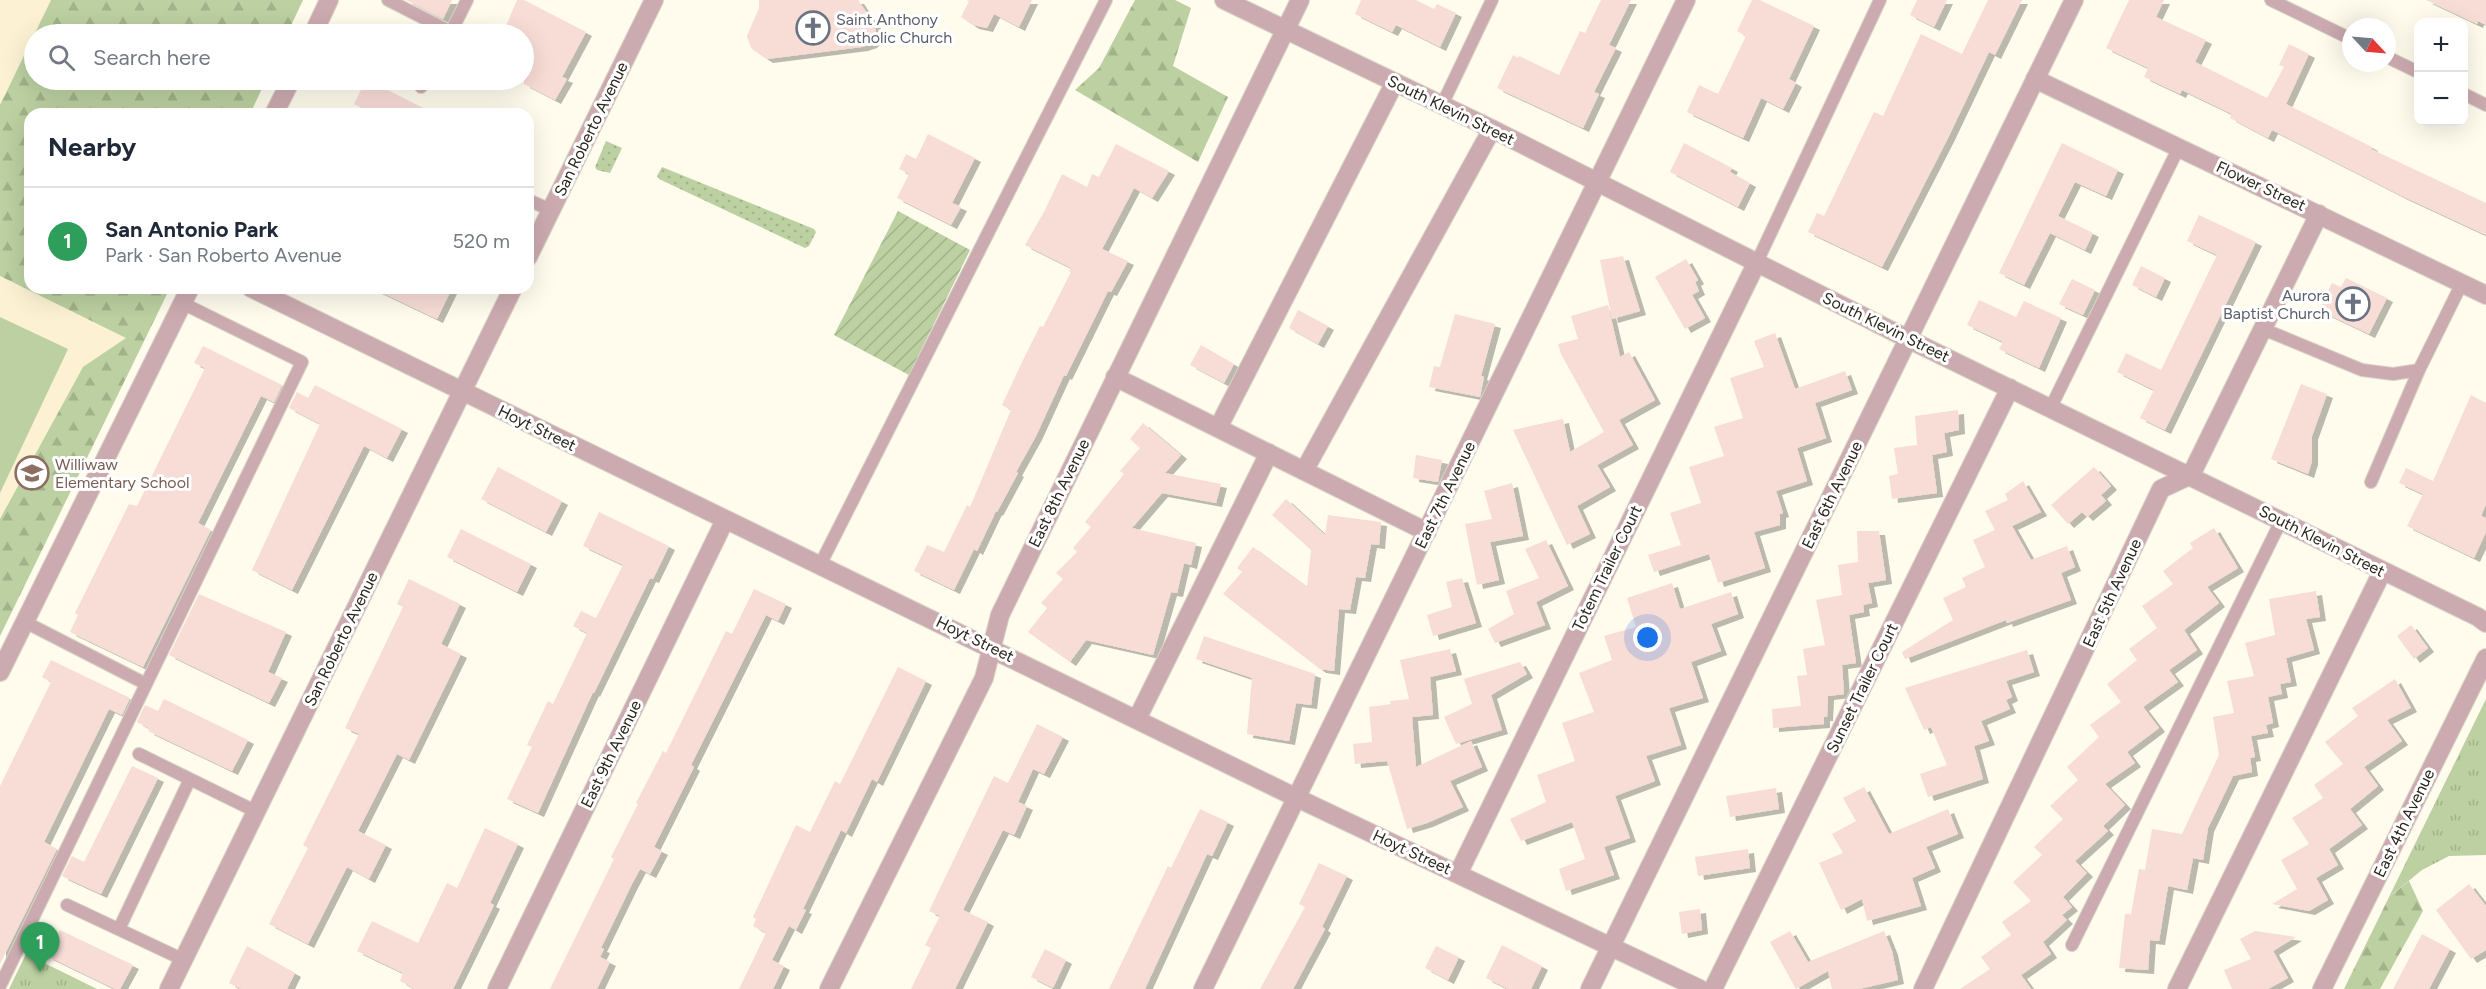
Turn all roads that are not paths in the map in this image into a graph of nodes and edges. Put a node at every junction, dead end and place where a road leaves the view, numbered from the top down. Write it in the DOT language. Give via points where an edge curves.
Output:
graph roads {
  1 [pos="329,0"];
  2 [pos="388,0"];
  3 [pos="466,0"];
  4 [pos="654,0"];
  5 [pos="1106,0"];
  6 [pos="1224,0"];
  7 [pos="1300,0"];
  8 [pos="1492,0"];
  9 [pos="1686,0"];
  10 [pos="1880,0"];
  11 [pos="2074,0"];
  12 [pos="2271,0"];
  13 [pos="318,24"];
  14 [pos="433,24"];
  15 [pos="454,24"];
  16 [pos="1285,30"];
  17 [pos="2342,35"];
  18 [pos="2396,61"];
  19 [pos="2414,70"];
  20 [pos="2035,79"];
  21 [pos="1395,82"];
  22 [pos="286,90"];
  23 [pos="2468,96"];
  24 [pos="1442,105"];
  25 [pos="2486,105"];
  26 [pos="277,108"];
  27 [pos="1492,129"];
  28 [pos="2179,147"];
  29 [pos="1598,182"];
  30 [pos="534,203"];
  31 [pos="551,210"];
  32 [pos="2319,214"];
  33 [pos="534,240"];
  34 [pos="1757,262"];
  35 [pos="2462,283"];
  36 [pos="263,294"];
  37 [pos="510,294"];
  38 [pos="2486,295"];
  39 [pos="186,296"];
  40 [pos="2263,329"];
  41 [pos="1908,339"];
  42 [pos="2420,370"];
  43 [pos="1115,377"];
  44 [pos="2010,388"];
  45 [pos="462,391"];
  46 [pos="2051,407"];
  47 [pos="1218,428"];
  48 [pos="1269,453"];
  49 [pos="1304,471"];
  50 [pos="2191,476"];
  51 [pos="2371,482"];
  52 [pos="725,520"];
  53 [pos="2281,521"];
  54 [pos="1427,532"];
  55 [pos="820,565"];
  56 [pos="2382,572"];
  57 [pos="25,622"];
  58 [pos="2486,623"];
  59 [pos="991,647"];
  60 [pos="2486,658"];
  61 [pos="0,672"];
  62 [pos="146,684"];
  63 [pos="1137,719"];
  64 [pos="140,754"];
  65 [pos="190,779"];
  66 [pos="1297,798"];
  67 [pos="256,812"];
  68 [pos="1458,874"];
  69 [pos="67,905"];
  70 [pos="119,929"];
  71 [pos="2072,945"];
  72 [pos="1611,946"];
  73 [pos="184,960"];
  74 [pos="0,986"];
  75 [pos="169,989"];
  76 [pos="496,989"];
  77 [pos="829,989"];
  78 [pos="1203,989"];
  79 [pos="1590,989"];
  80 [pos="1700,989"];
  81 [pos="1713,989"];
  82 [pos="1923,989"];
  83 [pos="2178,989"];
  84 [pos="2322,989"];
  1 -- 13 [label="street"];
  2 -- 14 [label="lane"];
  3 -- 15 [label="lane"];
  4 -- 31 [label="street, San Roberto Avenue"];
  5 -- 55 [label="lane"];
  6 -- 16 [label="street, South Klevin Street"];
  7 -- 16 [label="street, East 8th Avenue"];
  8 -- 24 [label="lane"];
  9 -- 29 [label="street, East 7th Avenue"];
  10 -- 34 [label="lane"];
  11 -- 20 [label="street, East 6th Avenue"];
  12 -- 17 [label="lane"];
  16 -- 21 [label="street, South Klevin Street"];
  16 -- 43 [label="street, East 8th Avenue"];
  18 -- 19 [label="lane"];
  20 -- 28 [label="street, Flower Street"];
  20 -- 41 [label="street, East 6th Avenue"];
  21 -- 24 [label="street, South Klevin Street"];
  21 -- 47 [label="street"];
  22 -- 26 [label="street"];
  23 -- 25 [label="lane"];
  24 -- 27 [label="street, South Klevin Street"];
  27 -- 29 [label="street, South Klevin Street"];
  27 -- 49 [label="street"];
  28 -- 32 [label="street, Flower Street"];
  28 -- 46 [label="lane"];
  29 -- 34 [label="street, South Klevin Street"];
  29 -- 54 [label="street, East 7th Avenue"];
  30 -- 31 [label="lane"];
  31 -- 33 [label="street, San Roberto Avenue"];
  32 -- 35 [label="street, Flower Street"];
  32 -- 40 [label="street"];
  34 -- 41 [label="street, South Klevin Street"];
  34 -- 68 [label="street, Totem Trailer Court"];
  35 -- 38 [label="street, Flower Street"];
  35 -- 42 [label="lane"];
  36 -- 45 [label="street, Hoyt Street"];
  37 -- 45 [label="street, San Roberto Avenue"];
  39 -- 57 [label="street"];
  39 -- 62 [label="lane" via="302,362"];
  40 -- 42 [label="lane" via="2362,370 2393,374"];
  40 -- 50 [label="street"];
  41 -- 44 [label="street, South Klevin Street"];
  41 -- 72 [label="street, East 6th Avenue"];
  42 -- 51 [label="lane"];
  43 -- 47 [label="street"];
  43 -- 59 [label="street, East 8th Avenue" via="1000,615"];
  44 -- 46 [label="street, South Klevin Street"];
  44 -- 81 [label="street, Sunset Trailer Court"];
  45 -- 52 [label="street, Hoyt Street"];
  45 -- 67 [label="street, San Roberto Avenue"];
  46 -- 50 [label="street, South Klevin Street"];
  47 -- 48 [label="street"];
  48 -- 49 [label="street"];
  48 -- 63 [label="street"];
  49 -- 54 [label="street"];
  50 -- 53 [label="street, South Klevin Street"];
  50 -- 82 [label="street, East 5th Avenue" via="2161,489"];
  52 -- 55 [label="street, Hoyt Street"];
  52 -- 76 [label="street, East 9th Avenue"];
  53 -- 56 [label="street, South Klevin Street"];
  53 -- 71 [label="lane"];
  54 -- 66 [label="street, East 7th Avenue"];
  55 -- 59 [label="street, Hoyt Street"];
  56 -- 58 [label="street, South Klevin Street"];
  56 -- 83 [label="street"];
  57 -- 61 [label="street"];
  57 -- 62 [label="lane"];
  59 -- 63 [label="street, Hoyt Street"];
  59 -- 77 [label="street, East 8th Avenue" via="984,678"];
  60 -- 84 [label="street, East 4th Avenue"];
  62 -- 74 [label="lane"];
  63 -- 66 [label="street, Hoyt Street"];
  64 -- 65 [label="lane"];
  65 -- 67 [label="lane"];
  65 -- 70 [label="lane"];
  66 -- 68 [label="street, Hoyt Street"];
  66 -- 78 [label="street, East 7th Avenue"];
  67 -- 73 [label="street, San Roberto Avenue"];
  68 -- 72 [label="street, Hoyt Street"];
  69 -- 70 [label="lane"];
  70 -- 73 [label="lane"];
  72 -- 79 [label="street, East 6th Avenue"];
  72 -- 80 [label="street, Hoyt Street"];
  73 -- 75 [label="street, San Roberto Avenue"];
}
